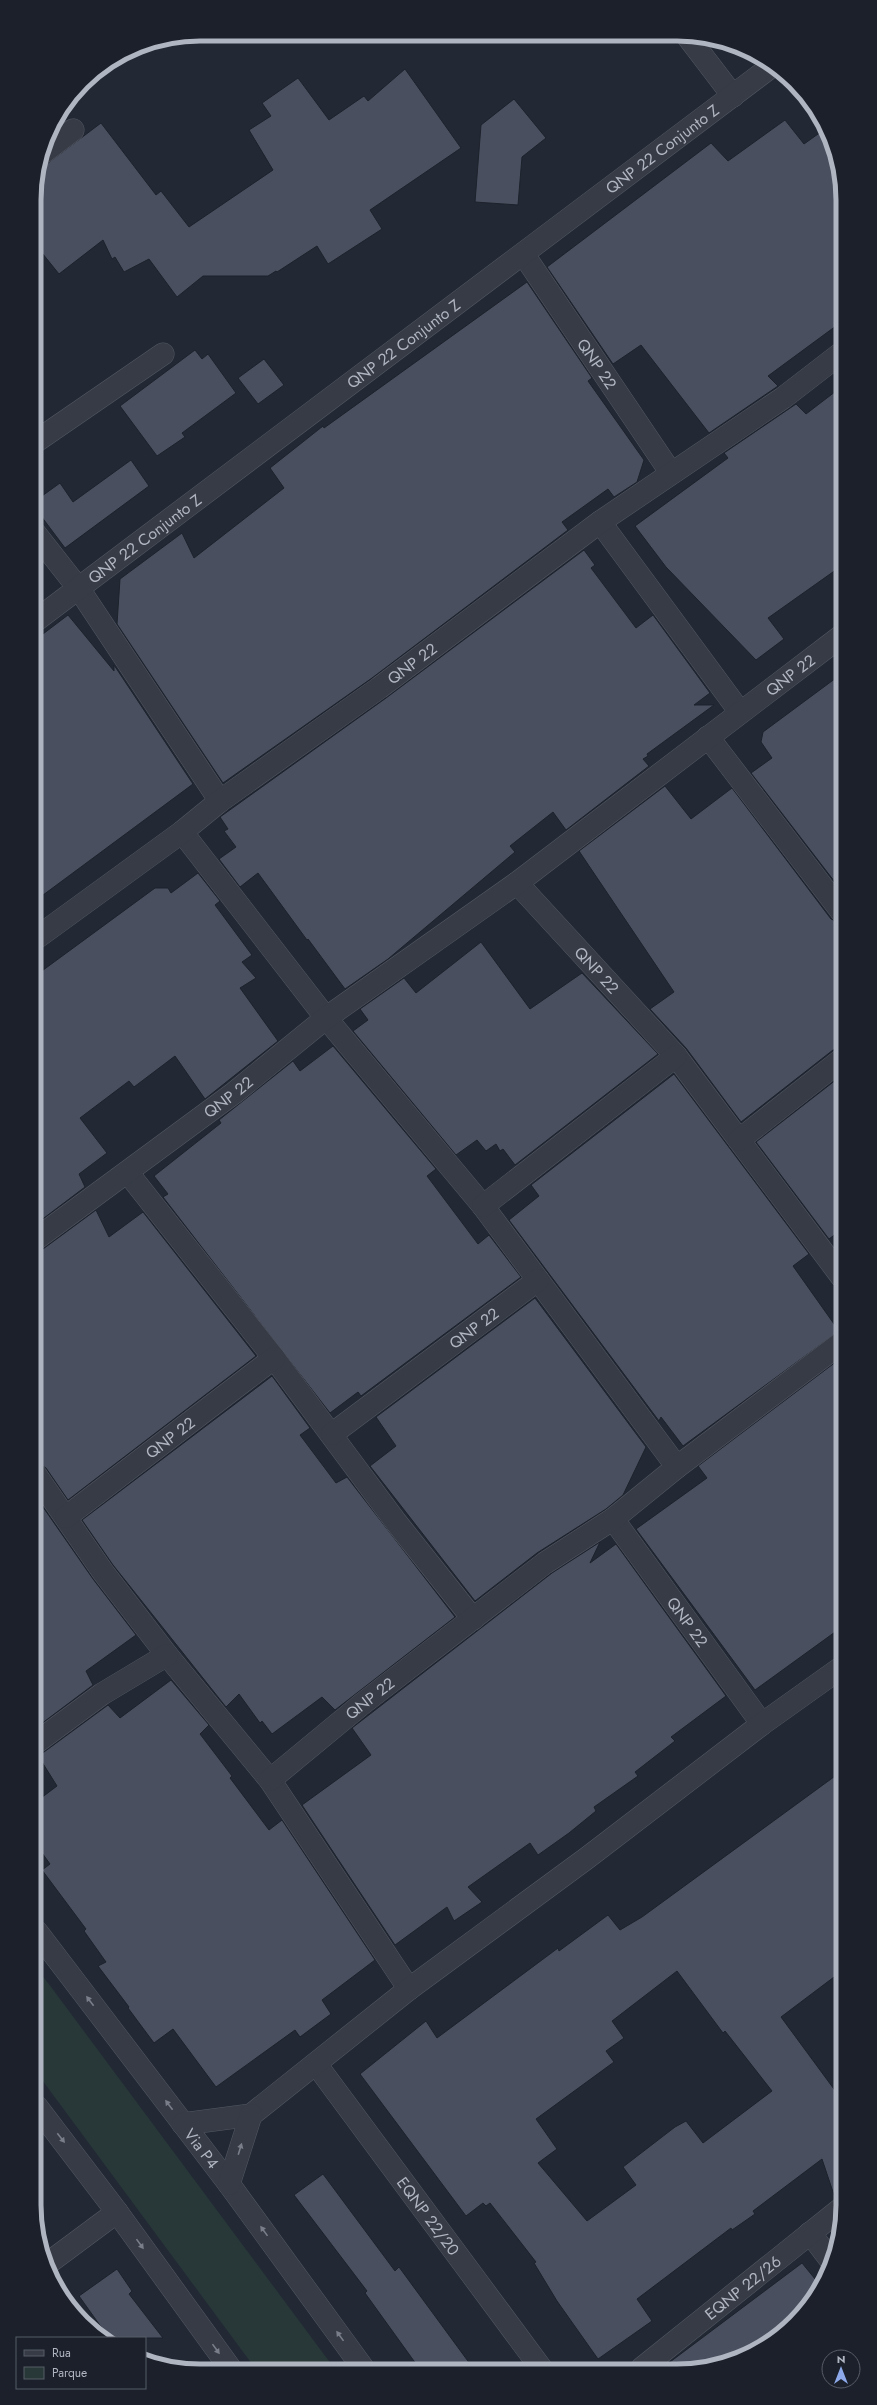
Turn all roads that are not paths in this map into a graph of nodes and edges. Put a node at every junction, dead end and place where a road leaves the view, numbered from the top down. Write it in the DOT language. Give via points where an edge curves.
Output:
graph roads {
  1 [pos="691,41"];
  2 [pos="767,70"];
  3 [pos="733,96"];
  4 [pos="73,130"];
  5 [pos="49,148"];
  6 [pos="524,254"];
  7 [pos="163,354"];
  8 [pos="836,357"];
  9 [pos="41,438"];
  10 [pos="671,473"];
  11 [pos="600,522"];
  12 [pos="41,540"];
  13 [pos="79,589"];
  14 [pos="41,617"];
  15 [pos="836,640"];
  16 [pos="740,712"];
  17 [pos="708,737"];
  18 [pos="220,801"];
  19 [pos="182,832"];
  20 [pos="517,883"];
  21 [pos="836,904"];
  22 [pos="41,935"];
  23 [pos="326,1018"];
  24 [pos="676,1056"];
  25 [pos="836,1064"];
  26 [pos="739,1140"];
  27 [pos="128,1173"];
  28 [pos="483,1206"];
  29 [pos="41,1235"];
  30 [pos="836,1269"];
  31 [pos="538,1280"];
  32 [pos="836,1347"];
  33 [pos="274,1358"];
  34 [pos="332,1434"];
  35 [pos="677,1467"];
  36 [pos="41,1482"];
  37 [pos="66,1516"];
  38 [pos="613,1519"];
  39 [pos="473,1619"];
  40 [pos="167,1655"];
  41 [pos="836,1671"];
  42 [pos="762,1724"];
  43 [pos="41,1738"];
  44 [pos="270,1780"];
  45 [pos="41,1937"];
  46 [pos="410,1989"];
  47 [pos="316,2064"];
  48 [pos="41,2112"];
  49 [pos="251,2115"];
  50 [pos="183,2124"];
  51 [pos="229,2184"];
  52 [pos="117,2212"];
  53 [pos="836,2213"];
  54 [pos="810,2233"];
  55 [pos="828,2256"];
  56 [pos="51,2261"];
  57 [pos="227,2364"];
  58 [pos="360,2364"];
  59 [pos="538,2364"];
  60 [pos="651,2364"];
  1 -- 3 [label="street"];
  2 -- 3 [label="street, QNP 22 Conjunto Z"];
  3 -- 6 [label="street, QNP 22 Conjunto Z"];
  4 -- 5 [label="street"];
  6 -- 10 [label="street, QNP 22"];
  6 -- 13 [label="street, QNP 22 Conjunto Z"];
  7 -- 9 [label="street"];
  8 -- 10 [label="street, QNP 22" via="783,398"];
  10 -- 11 [label="street, QNP 22"];
  11 -- 16 [label="street"];
  11 -- 18 [label="street, QNP 22" via="379,688"];
  12 -- 13 [label="street"];
  13 -- 14 [label="street, QNP 22 Conjunto Z"];
  13 -- 18 [label="street"];
  15 -- 16 [label="street, QNP 22"];
  16 -- 17 [label="street, QNP 22"];
  17 -- 20 [label="street, QNP 22"];
  17 -- 21 [label="street"];
  18 -- 19 [label="street, QNP 22"];
  19 -- 22 [label="street, QNP 22"];
  19 -- 23 [label="street"];
  20 -- 23 [label="street, QNP 22"];
  20 -- 24 [label="street, QNP 22"];
  23 -- 27 [label="street, QNP 22" via="234,1093"];
  23 -- 28 [label="street"];
  24 -- 26 [label="street, QNP 22"];
  24 -- 28 [label="street"];
  25 -- 26 [label="street"];
  26 -- 30 [label="street, QNP 22"];
  27 -- 29 [label="street, QNP 22"];
  27 -- 33 [label="street"];
  28 -- 31 [label="street"];
  31 -- 34 [label="street, QNP 22"];
  31 -- 35 [label="street"];
  32 -- 35 [label="street, QNP 22"];
  33 -- 34 [label="street"];
  33 -- 37 [label="street, QNP 22"];
  34 -- 39 [label="street" via="396,1522"];
  35 -- 38 [label="street, QNP 22"];
  36 -- 37 [label="street"];
  37 -- 40 [label="street" via="103,1572"];
  38 -- 39 [label="street, QNP 22" via="546,1563"];
  38 -- 42 [label="street, QNP 22"];
  39 -- 44 [label="street, QNP 22" via="362,1704"];
  40 -- 43 [label="street" via="102,1694"];
  40 -- 44 [label="street"];
  41 -- 42 [label="street"];
  42 -- 46 [label="street" via="588,1858"];
  44 -- 46 [label="street"];
  50 -- 45 [label="street, Via P4, one-way"];
  46 -- 47 [label="street"];
  47 -- 49 [label="street"];
  47 -- 59 [label="street, EQNP 22/20"];
  48 -- 52 [label="street, one-way"];
  49 -- 50 [label="street"];
  51 -- 49 [label="street, one-way"];
  50 -- 51 [label="street, Via P4"];
  58 -- 51 [label="street, Via P4, one-way"];
  52 -- 56 [label="street"];
  52 -- 57 [label="street, one-way"];
  53 -- 54 [label="street, EQNP 22/26"];
  54 -- 55 [label="street"];
  54 -- 60 [label="street, EQNP 22/26"];
}
